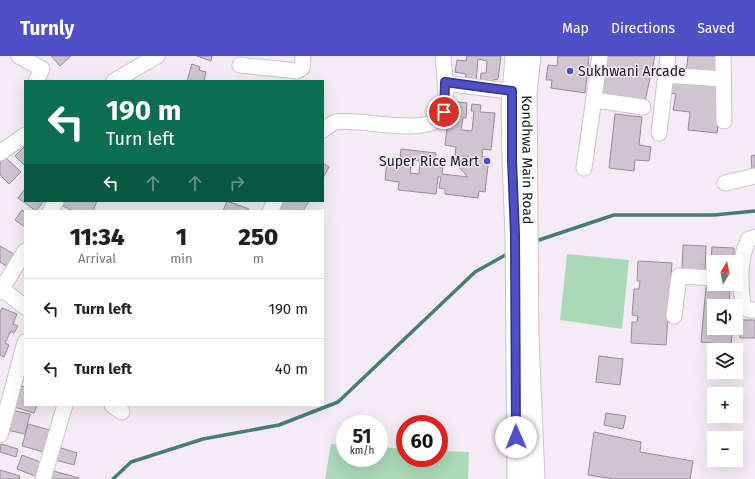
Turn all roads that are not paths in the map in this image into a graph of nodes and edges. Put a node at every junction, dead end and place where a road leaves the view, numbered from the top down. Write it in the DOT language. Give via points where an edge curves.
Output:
graph roads {
  1 [pos="19,56"];
  2 [pos="157,56"];
  3 [pos="303,56"];
  4 [pos="443,56"];
  5 [pos="515,56"];
  6 [pos="531,56"];
  7 [pos="600,56"];
  8 [pos="668,56"];
  9 [pos="723,56"];
  10 [pos="240,65"];
  11 [pos="665,76"];
  12 [pos="723,79"];
  13 [pos="36,80"];
  14 [pos="116,80"];
  15 [pos="445,82"];
  16 [pos="520,92"];
  17 [pos="594,100"];
  18 [pos="643,107"];
  19 [pos="724,122"];
  20 [pos="324,129"];
  21 [pos="659,133"];
  22 [pos="24,136"];
  23 [pos="1,150"];
  24 [pos="584,168"];
  25 [pos="755,176"];
  26 [pos="725,183"];
  27 [pos="755,237"];
  28 [pos="24,253"];
  29 [pos="743,255"];
  30 [pos="707,278"];
  31 [pos="1,291"];
  32 [pos="741,291"];
  33 [pos="24,306"];
  34 [pos="755,310"];
  35 [pos="674,316"];
  36 [pos="23,358"];
  37 [pos="65,406"];
  38 [pos="0,435"];
  39 [pos="43,479"];
  40 [pos="518,479"];
  41 [pos="535,479"];
  1 -- 13 [label="street" via="42,69"];
  2 -- 14 [label="street"];
  3 -- 10 [label="street" via="302,68 297,72"];
  4 -- 15 [label="street"];
  5 -- 16 [label="main road, Kondhwa Main Road"];
  6 -- 16 [label="main road, Kondhwa Main Road"];
  7 -- 17 [label="street"];
  8 -- 11 [label="street"];
  9 -- 12 [label="street"];
  11 -- 12 [label="street"];
  11 -- 21 [label="street"];
  12 -- 19 [label="street"];
  15 -- 16 [label="street"];
  15 -- 20 [label="street" via="444,112 437,120 420,126 336,122"];
  16 -- 40 [label="main road, Kondhwa Main Road" via="512,160"];
  16 -- 41 [label="main road, Kondhwa Main Road"];
  17 -- 18 [label="street"];
  17 -- 24 [label="street"];
  22 -- 23 [label="street"];
  25 -- 26 [label="street"];
  27 -- 29 [label="street" via="749,239"];
  28 -- 31 [label="street"];
  30 -- 35 [label="street" via="679,276"];
  31 -- 33 [label="street"];
  32 -- 34 [label="street" via="743,305 749,310"];
  36 -- 38 [label="street"];
  37 -- 39 [label="street"];
}
